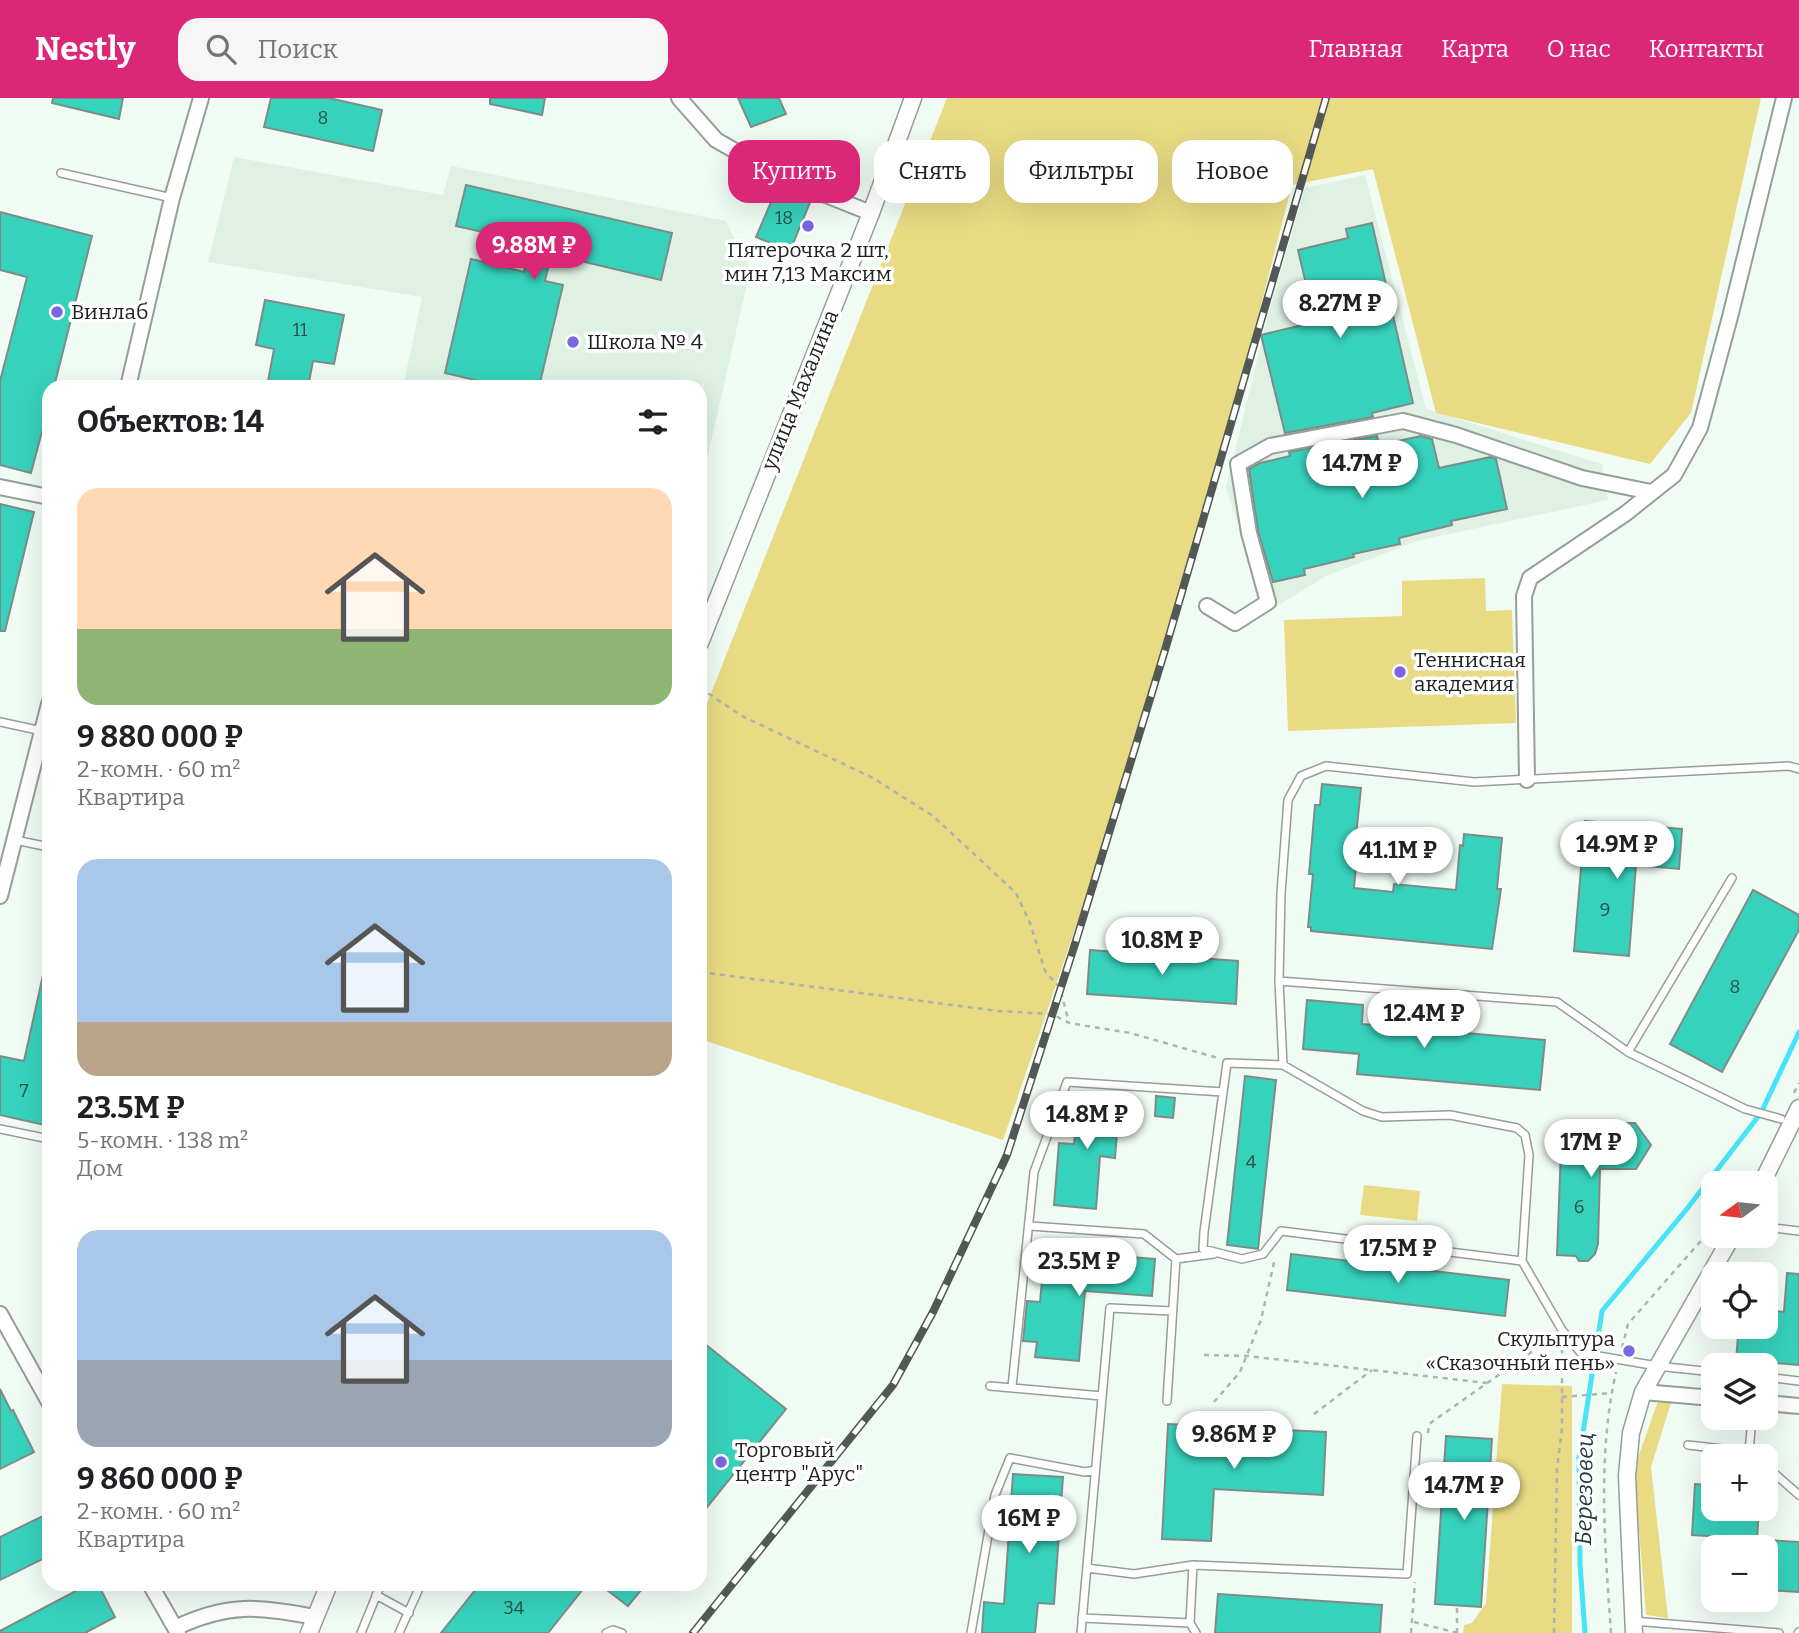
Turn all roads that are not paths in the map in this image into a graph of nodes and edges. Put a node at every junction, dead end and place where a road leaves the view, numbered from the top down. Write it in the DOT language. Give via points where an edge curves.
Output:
graph roads {
  1 [pos="201,98"];
  2 [pos="679,98"];
  3 [pos="914,98"];
  4 [pos="1784,98"];
  5 [pos="61,173"];
  6 [pos="172,198"];
  7 [pos="871,214"];
  8 [pos="130,380"];
  9 [pos="0,486"];
  10 [pos="1651,492"];
  11 [pos="42,495"];
  12 [pos="1207,606"];
  13 [pos="707,625"];
  14 [pos="0,722"];
  15 [pos="42,731"];
  16 [pos="1799,769"];
  17 [pos="1527,780"];
  18 [pos="15,839"];
  19 [pos="42,845"];
  20 [pos="1732,878"];
  21 [pos="0,896"];
  22 [pos="1279,981"];
  23 [pos="1628,1052"];
  24 [pos="1283,1065"];
  25 [pos="1223,1092"];
  26 [pos="1799,1108"];
  27 [pos="1781,1119"];
  28 [pos="0,1129"];
  29 [pos="42,1138"];
  30 [pos="1768,1171"];
  31 [pos="1030,1226"];
  32 [pos="1778,1228"];
  33 [pos="1799,1231"];
  34 [pos="1725,1248"];
  35 [pos="1218,1253"];
  36 [pos="1176,1259"];
  37 [pos="1522,1261"];
  38 [pos="1172,1311"];
  39 [pos="0,1314"];
  40 [pos="1657,1366"];
  41 [pos="1701,1371"];
  42 [pos="1778,1378"];
  43 [pos="1799,1381"];
  44 [pos="990,1385"];
  45 [pos="1012,1387"];
  46 [pos="42,1389"];
  47 [pos="1643,1392"];
  48 [pos="1102,1396"];
  49 [pos="1701,1397"];
  50 [pos="1167,1401"];
  51 [pos="1778,1404"];
  52 [pos="1799,1406"];
  53 [pos="1417,1436"];
  54 [pos="1688,1445"];
  55 [pos="1701,1447"];
  56 [pos="1095,1470"];
  57 [pos="1778,1477"];
  58 [pos="1799,1495"];
  59 [pos="1193,1565"];
  60 [pos="1087,1568"];
  61 [pos="154,1591"];
  62 [pos="326,1591"];
  63 [pos="378,1591"];
  64 [pos="418,1591"];
  65 [pos="376,1595"];
  66 [pos="409,1613"];
  67 [pos="315,1617"];
  68 [pos="1082,1618"];
  69 [pos="1190,1623"];
  70 [pos="1633,1627"];
  71 [pos="176,1631"];
  72 [pos="309,1633"];
  73 [pos="361,1633"];
  74 [pos="399,1633"];
  75 [pos="606,1633"];
  76 [pos="622,1633"];
  77 [pos="971,1633"];
  78 [pos="1081,1633"];
  79 [pos="1196,1633"];
  80 [pos="1779,1633"];
  1 -- 6 [label="street"];
  2 -- 7 [label="street" via="716,140 783,178"];
  3 -- 7 [label="street, улица Махалина"];
  4 -- 10 [label="street" via="1700,428 1674,474"];
  5 -- 6 [label="lane"];
  6 -- 8 [label="street"];
  7 -- 13 [label="street, улица Махалина"];
  9 -- 11 [label="street"];
  10 -- 12 [label="street" via="1582,478 1403,421 1270,446 1238,464 1249,533 1268,602 1235,623"];
  10 -- 17 [label="street" via="1530,578 1524,596"];
  14 -- 15 [label="lane"];
  15 -- 18 [label="street"];
  16 -- 17 [label="lane"];
  17 -- 22 [label="lane" via="1474,782 1326,766 1301,776 1289,800"];
  18 -- 19 [label="lane"];
  18 -- 21 [label="street"];
  20 -- 23 [label="lane"];
  22 -- 23 [label="lane" via="1557,1002"];
  22 -- 24 [label="lane"];
  23 -- 27 [label="lane" via="1745,1109"];
  24 -- 25 [label="lane" via="1227,1063"];
  24 -- 37 [label="lane" via="1363,1111 1382,1117 1450,1115 1517,1128 1525,1135 1529,1155"];
  25 -- 31 [label="lane" via="1067,1082 1034,1172"];
  25 -- 35 [label="lane" via="1203,1232 1203,1249"];
  26 -- 30 [label="street"];
  28 -- 29 [label="lane"];
  31 -- 36 [label="lane" via="1144,1234"];
  31 -- 45 [label="lane"];
  32 -- 33 [label="lane"];
  34 -- 40 [label="street"];
  35 -- 36 [label="lane"];
  35 -- 37 [label="lane" via="1242,1259 1263,1254 1281,1231"];
  36 -- 38 [label="lane"];
  37 -- 40 [label="lane" via="1562,1330 1581,1353"];
  38 -- 48 [label="lane" via="1110,1308"];
  38 -- 50 [label="lane"];
  39 -- 46 [label="street"];
  40 -- 41 [label="lane"];
  40 -- 47 [label="street"];
  42 -- 43 [label="lane"];
  44 -- 45 [label="lane"];
  45 -- 48 [label="lane"];
  47 -- 49 [label="street"];
  47 -- 70 [label="street" via="1631,1433 1627,1476"];
  48 -- 56 [label="lane"];
  51 -- 52 [label="street"];
  53 -- 59 [label="lane" via="1406,1574"];
  54 -- 55 [label="lane"];
  56 -- 60 [label="lane"];
  56 -- 77 [label="lane" via="1010,1458 995,1495"];
  57 -- 58 [label="lane"];
  59 -- 60 [label="lane" via="1134,1574"];
  59 -- 69 [label="lane"];
  60 -- 68 [label="lane"];
  61 -- 71 [label="street"];
  62 -- 67 [label="street"];
  63 -- 65 [label="lane"];
  64 -- 66 [label="lane"];
  65 -- 66 [label="lane"];
  65 -- 73 [label="lane"];
  66 -- 74 [label="lane"];
  67 -- 71 [label="street" via="239,1608 213,1612"];
  67 -- 72 [label="street"];
  68 -- 69 [label="lane"];
  68 -- 78 [label="lane"];
  69 -- 79 [label="lane"];
  70 -- 80 [label="lane"];
  75 -- 76 [label="lane"];
}
